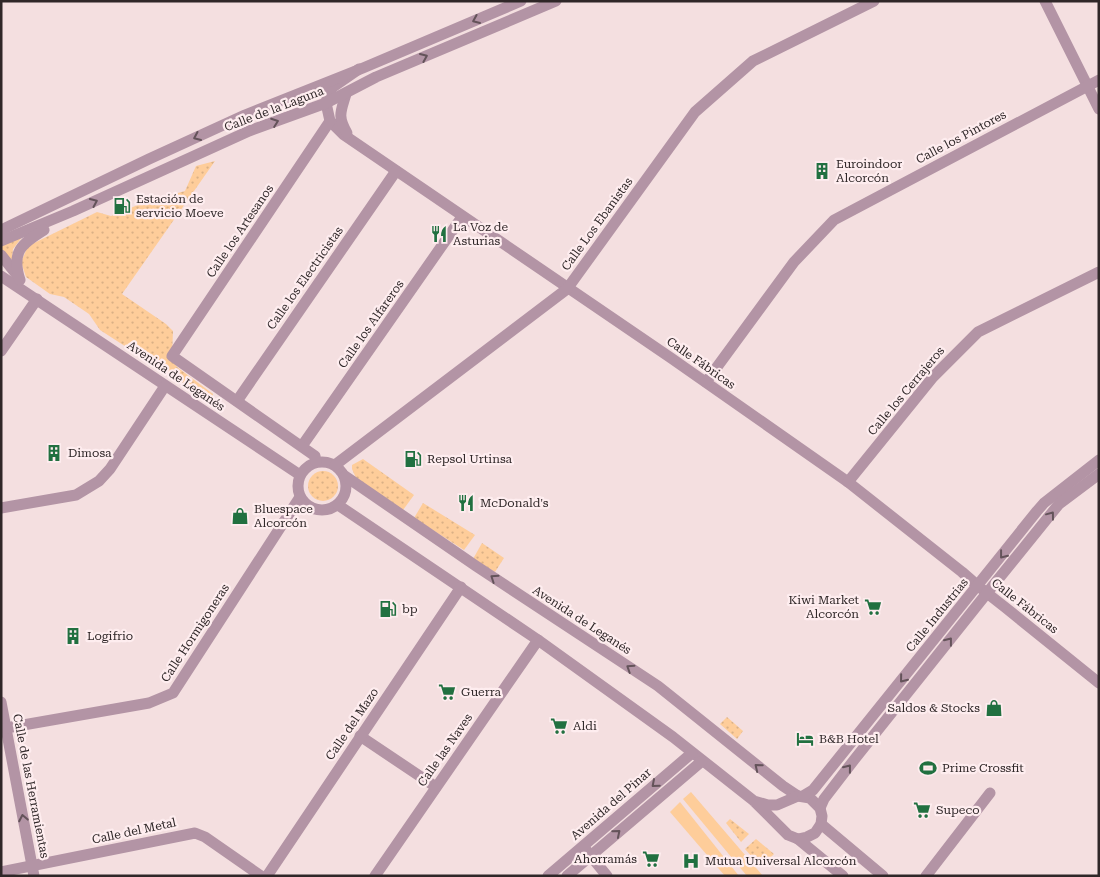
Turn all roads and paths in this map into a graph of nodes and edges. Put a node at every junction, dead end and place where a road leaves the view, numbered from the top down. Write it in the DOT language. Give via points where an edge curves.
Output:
graph roads {
  1 [pos="521,1"];
  2 [pos="556,1"];
  3 [pos="874,1"];
  4 [pos="1045,1"];
  5 [pos="359,69"];
  6 [pos="1099,80"];
  7 [pos="1088,85"];
  8 [pos="346,94"];
  9 [pos="326,103"];
  10 [pos="1099,109"];
  11 [pos="330,121"];
  12 [pos="350,138"];
  13 [pos="396,171"];
  14 [pos="73,211"];
  15 [pos="39,212"];
  16 [pos="462,217"];
  17 [pos="1,224"];
  18 [pos="1,230"];
  19 [pos="1,241"];
  20 [pos="1,255"];
  21 [pos="1099,272"];
  22 [pos="1,276"];
  23 [pos="20,280"];
  24 [pos="567,289"];
  25 [pos="37,299"];
  26 [pos="1,352"];
  27 [pos="172,356"];
  28 [pos="706,382"];
  29 [pos="165,386"];
  30 [pos="237,401"];
  31 [pos="302,446"];
  32 [pos="1099,460"];
  33 [pos="316,462"];
  34 [pos="335,465"];
  35 [pos="1099,474"];
  36 [pos="300,475"];
  37 [pos="345,476"];
  38 [pos="848,482"];
  39 [pos="300,497"];
  40 [pos="338,505"];
  41 [pos="1,508"];
  42 [pos="461,587"];
  43 [pos="982,590"];
  44 [pos="538,640"];
  45 [pos="1099,683"];
  46 [pos="1,702"];
  47 [pos="6,728"];
  48 [pos="360,736"];
  49 [pos="692,753"];
  50 [pos="702,761"];
  51 [pos="436,787"];
  52 [pos="990,793"];
  53 [pos="796,797"];
  54 [pos="754,801"];
  55 [pos="820,808"];
  56 [pos="781,827"];
  57 [pos="818,829"];
  58 [pos="798,838"];
  59 [pos="582,846"];
  60 [pos="590,856"];
  61 [pos="821,857"];
  62 [pos="33,871"];
  63 [pos="1,872"];
  64 [pos="261,876"];
  65 [pos="267,876"];
  66 [pos="376,876"];
  67 [pos="548,876"];
  68 [pos="567,876"];
  69 [pos="607,876"];
  70 [pos="843,876"];
  71 [pos="882,876"];
  72 [pos="926,876"];
  1 -- 5 [label="street, Calle de la Laguna, one-way"];
  8 -- 2 [label="street, Calle de la Laguna, one-way" via="376,76"];
  3 -- 24 [label="street, Calle Los Ebanistas" via="753,61 695,112"];
  4 -- 7 [label="street"];
  5 -- 9 [label="street" via="333,87"];
  5 -- 15 [label="street, Calle de la Laguna, one-way" via="245,115"];
  6 -- 7 [label="street, Calle los Pintores"];
  7 -- 10 [label="street"];
  7 -- 28 [label="street, Calle los Pintores" via="834,220 794,262"];
  8 -- 9 [label="street, Calle de la Laguna"];
  8 -- 12 [label="street" via="340,118"];
  9 -- 11 [label="street"];
  14 -- 9 [label="street, Calle de la Laguna, one-way" via="249,131"];
  11 -- 12 [label="street, Calle Fábricas"];
  11 -- 27 [label="street, Calle los Artesanos"];
  12 -- 13 [label="street, Calle Fábricas"];
  13 -- 16 [label="street, Calle Fábricas"];
  13 -- 30 [label="street, Calle los Electricistas"];
  14 -- 19 [label="street, Calle de la Laguna"];
  14 -- 23 [label="street" via="26,240 20,248 16,266"];
  15 -- 17 [label="street"];
  15 -- 18 [label="street"];
  16 -- 24 [label="street, Calle Fábricas"];
  16 -- 31 [label="street, Calle los Alfareros"];
  20 -- 23 [label="street, Avenida de Leganés"];
  21 -- 38 [label="street, Calle los Cerrajeros" via="978,332 932,377"];
  22 -- 25 [label="street, Avenida de Leganés"];
  23 -- 25 [label="street, Avenida de Leganés"];
  24 -- 28 [label="street, Calle Fábricas"];
  24 -- 34 [label="street, Calle Los Ebanistas"];
  25 -- 26 [label="street"];
  25 -- 29 [label="street, Avenida de Leganés"];
  27 -- 30 [label="street, Avenida de Leganés"];
  28 -- 38 [label="street, Calle Fábricas"];
  29 -- 36 [label="street, Avenida de Leganés"];
  29 -- 41 [label="street" via="98,481 76,495"];
  30 -- 31 [label="street, Avenida de Leganés"];
  31 -- 33 [label="street, Avenida de Leganés" via="316,456"];
  32 -- 43 [label="street, Calle Industrias, one-way" via="1044,503"];
  33 -- 34 [label="street"];
  33 -- 36 [label="street"];
  34 -- 37 [label="street"];
  43 -- 35 [label="street, Calle Industrias, one-way" via="1059,504"];
  36 -- 39 [label="street"];
  37 -- 40 [label="street" via="346,489"];
  53 -- 37 [label="street, Avenida de Leganés, one-way" via="658,686"];
  38 -- 43 [label="street, Calle Fábricas"];
  39 -- 40 [label="street" via="305,504 321,510"];
  39 -- 47 [label="street, Calle Hormigoneras" via="172,693 149,703"];
  40 -- 42 [label="street"];
  42 -- 44 [label="street"];
  42 -- 48 [label="street, Calle del Mazo"];
  43 -- 45 [label="street, Calle Fábricas"];
  43 -- 53 [label="street, Calle Industrias, one-way" via="813,790"];
  55 -- 43 [label="street, Calle Industrias, one-way"];
  44 -- 49 [label="street"];
  44 -- 51 [label="street, Calle las Naves"];
  46 -- 47 [label="street, Calle de las Herramientas"];
  62 -- 47 [label="street, Calle de las Herramientas, one-way"];
  48 -- 51 [label="street"];
  48 -- 65 [label="street, Calle del Mazo"];
  49 -- 50 [label="street"];
  49 -- 59 [label="street, Avenida del Pinar, one-way"];
  50 -- 54 [label="street"];
  60 -- 50 [label="street, Avenida del Pinar, one-way"];
  51 -- 66 [label="street, Calle las Naves"];
  52 -- 72 [label="street"];
  53 -- 54 [label="street" via="768,806"];
  53 -- 55 [label="street" via="810,798"];
  53 -- 56 [label="street" via="781,808"];
  54 -- 56 [label="street"];
  55 -- 57 [label="street" via="822,816"];
  56 -- 58 [label="street" via="788,835"];
  57 -- 58 [label="street" via="807,838"];
  57 -- 61 [label="street" via="816,846"];
  57 -- 71 [label="street"];
  58 -- 61 [label="street"];
  59 -- 60 [label="street"];
  59 -- 67 [label="street, Avenida del Pinar"];
  60 -- 68 [label="street, Avenida del Pinar"];
  60 -- 69 [label="street"];
  61 -- 70 [label="street"];
  62 -- 63 [label="street, Calle del Metal"];
  62 -- 64 [label="street, Calle del Metal" via="200,833"];
}
